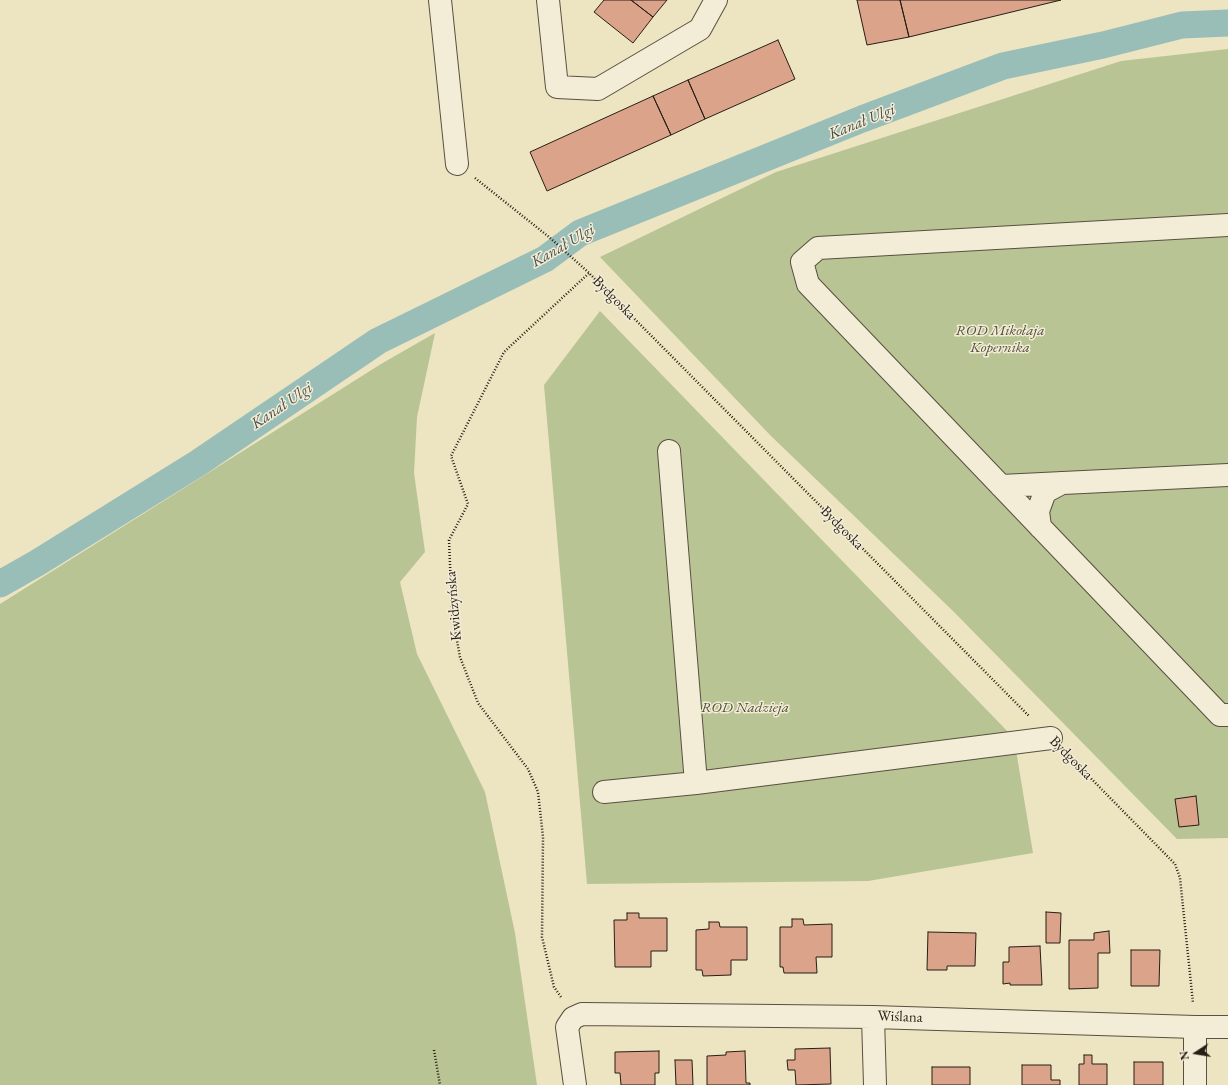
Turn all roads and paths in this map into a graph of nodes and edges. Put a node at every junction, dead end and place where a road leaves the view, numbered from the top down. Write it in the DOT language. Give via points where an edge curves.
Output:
graph roads {
  1 [pos="440,0"];
  2 [pos="548,0"];
  3 [pos="716,0"];
  4 [pos="457,164"];
  5 [pos="1228,225"];
  6 [pos="589,274"];
  7 [pos="669,451"];
  8 [pos="1228,476"];
  9 [pos="1062,483"];
  10 [pos="1001,486"];
  11 [pos="1040,527"];
  12 [pos="1228,715"];
  13 [pos="1051,738"];
  14 [pos="696,782"];
  15 [pos="604,792"];
  16 [pos="873,1016"];
  17 [pos="573,1018"];
  18 [pos="1195,1027"];
  19 [pos="1228,1027"];
  20 [pos="434,1050"];
  21 [pos="440,1085"];
  22 [pos="575,1085"];
  23 [pos="874,1085"];
  24 [pos="1195,1085"];
  1 -- 4 [label="street"];
  2 -- 3 [label="street" via="557,87 598,89 700,29"];
  4 -- 6 [label="path, Bydgoska" via="549,237"];
  5 -- 10 [label="street" via="818,248 802,262 808,284"];
  6 -- 13 [label="path, Bydgoska"];
  6 -- 17 [label="path, Kwidzyńska" via="504,352 451,456 468,504 450,540 452,613 460,657 478,703 528,769 538,792 542,838 542,937 554,987"];
  7 -- 14 [label="street"];
  8 -- 9 [label="street"];
  9 -- 10 [label="street"];
  9 -- 11 [label="street" via="1045,492 1038,511"];
  10 -- 11 [label="street"];
  11 -- 12 [label="street" via="1220,715"];
  13 -- 14 [label="street"];
  13 -- 18 [label="path, Bydgoska" via="1175,864 1180,878"];
  14 -- 15 [label="street"];
  16 -- 17 [label="street, Wiślana" via="582,1014"];
  16 -- 18 [label="street, Wiślana"];
  16 -- 23 [label="street"];
  17 -- 22 [label="street" via="567,1027"];
  18 -- 19 [label="street, Wiślana"];
  18 -- 24 [label="street"];
  20 -- 21 [label="path"];
}
